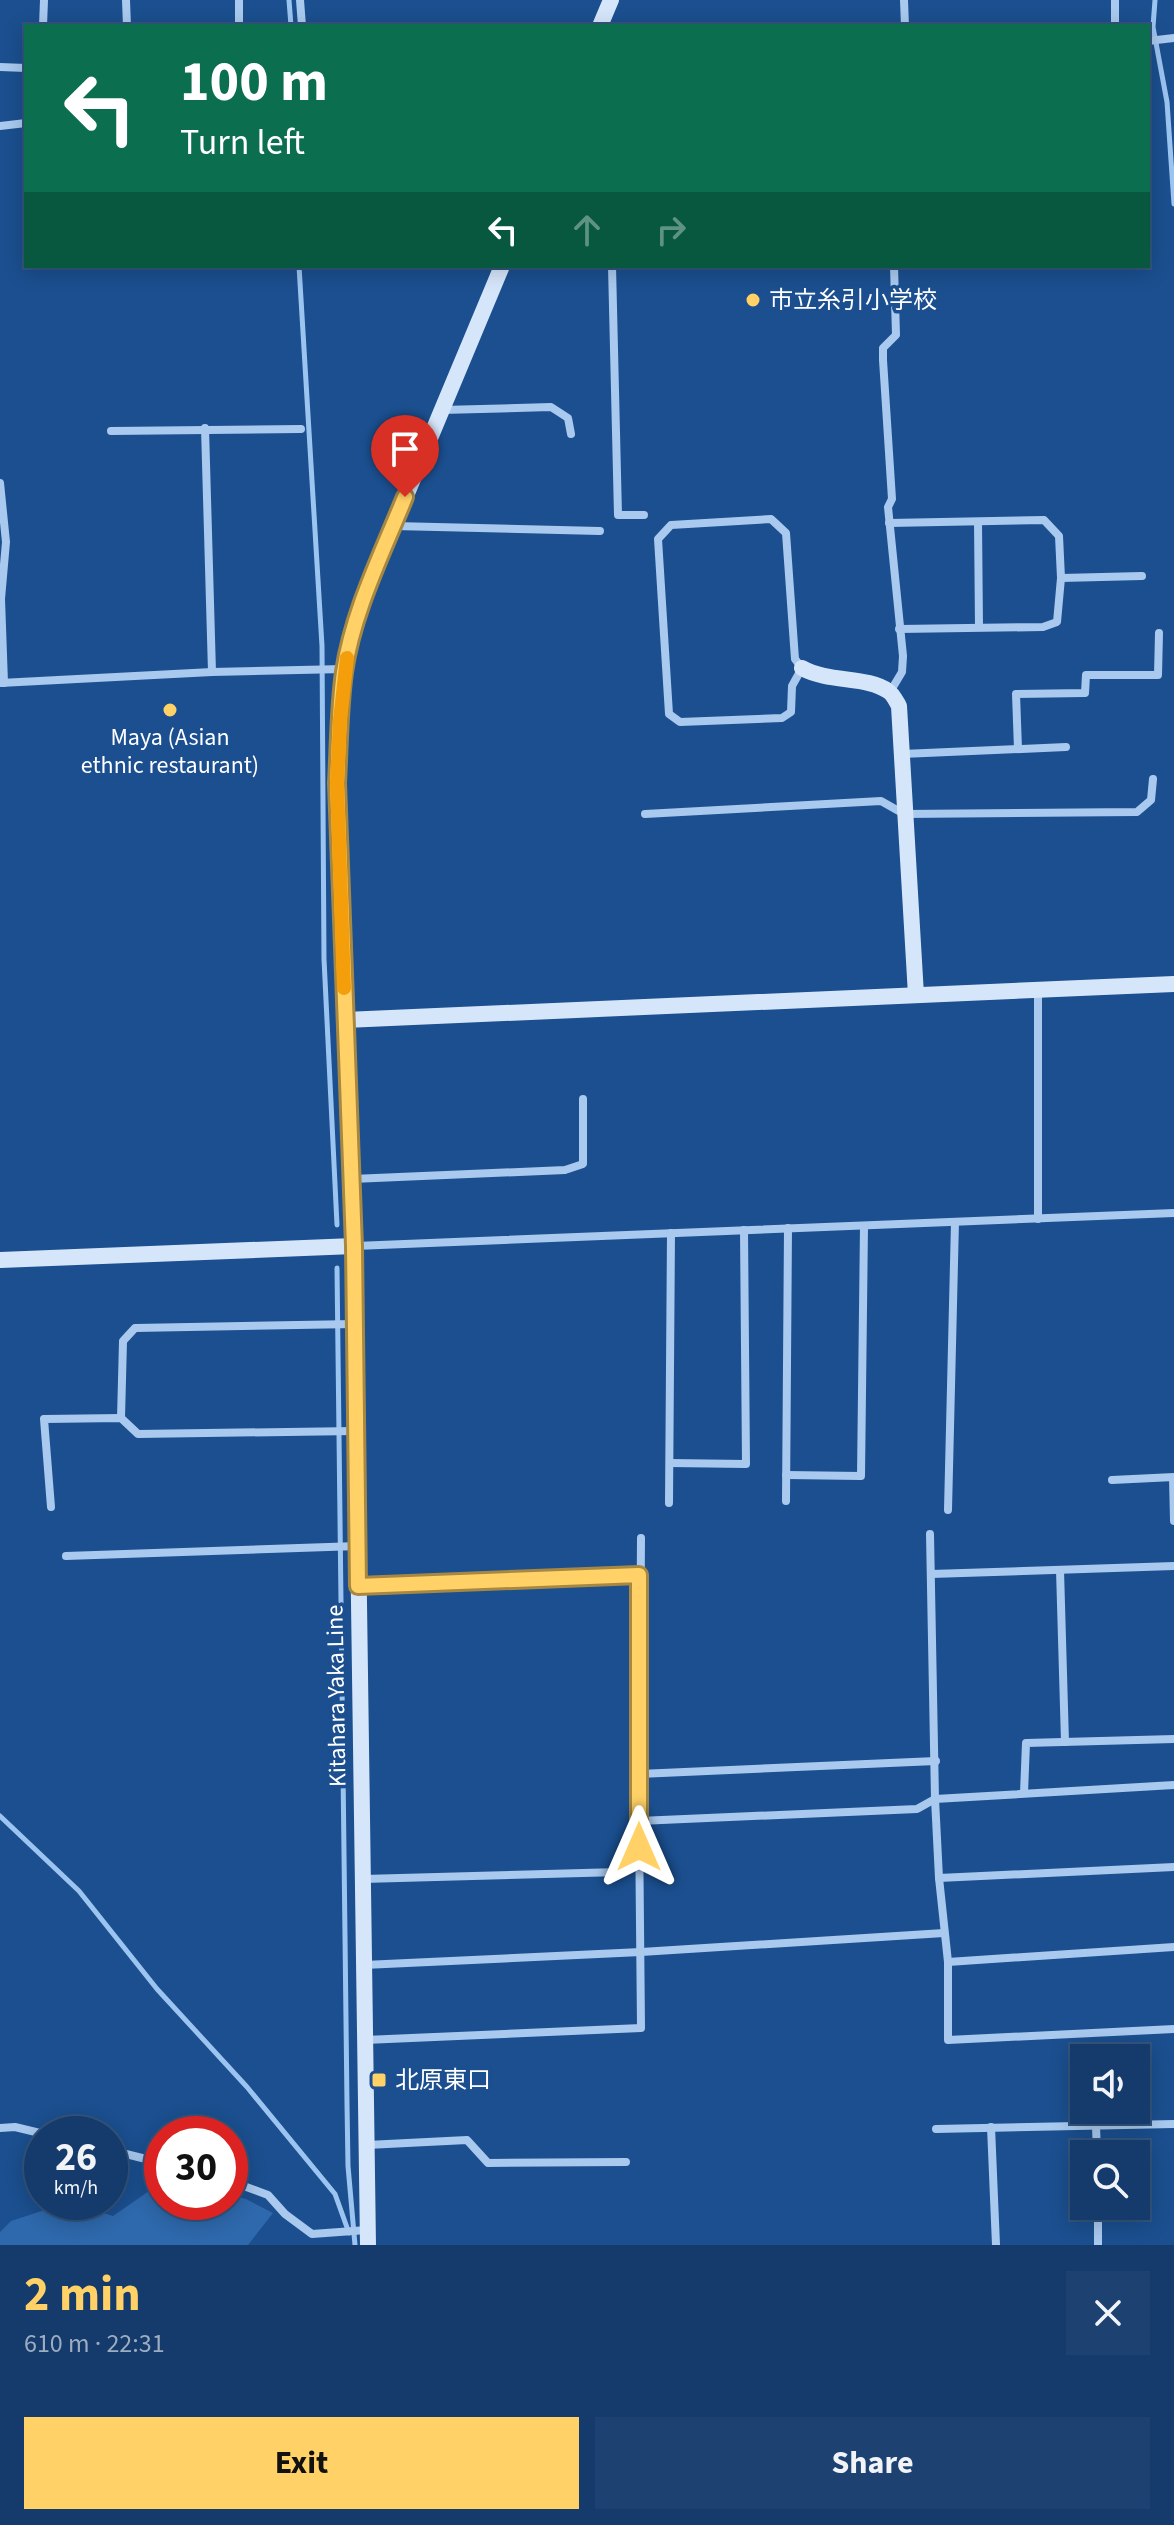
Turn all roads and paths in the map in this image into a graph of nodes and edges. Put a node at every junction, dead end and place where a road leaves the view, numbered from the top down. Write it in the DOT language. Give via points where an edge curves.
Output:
graph roads {
  1 [pos="44,0"];
  2 [pos="126,0"];
  3 [pos="239,0"];
  4 [pos="300,0"];
  5 [pos="611,0"];
  6 [pos="904,0"];
  7 [pos="1115,0"];
  8 [pos="43,24"];
  9 [pos="127,24"];
  10 [pos="239,24"];
  11 [pos="302,24"];
  12 [pos="601,24"];
  13 [pos="905,24"];
  14 [pos="1115,24"];
  15 [pos="1174,38"];
  16 [pos="1150,41"];
  17 [pos="0,67"];
  18 [pos="24,68"];
  19 [pos="24,123"];
  20 [pos="0,126"];
  21 [pos="501,268"];
  22 [pos="612,268"];
  23 [pos="894,268"];
  24 [pos="441,410"];
  25 [pos="205,428"];
  26 [pos="301,429"];
  27 [pos="111,431"];
  28 [pos="571,434"];
  29 [pos="0,483"];
  30 [pos="644,515"];
  31 [pos="978,522"];
  32 [pos="889,523"];
  33 [pos="393,526"];
  34 [pos="600,531"];
  35 [pos="1142,576"];
  36 [pos="1061,578"];
  37 [pos="0,599"];
  38 [pos="979,627"];
  39 [pos="899,629"];
  40 [pos="1159,633"];
  41 [pos="802,668"];
  42 [pos="344,669"];
  43 [pos="212,672"];
  44 [pos="2,683"];
  45 [pos="890,692"];
  46 [pos="1066,747"];
  47 [pos="1018,749"];
  48 [pos="902,754"];
  49 [pos="1153,779"];
  50 [pos="645,814"];
  51 [pos="904,814"];
  52 [pos="1174,984"];
  53 [pos="1038,990"];
  54 [pos="916,995"];
  55 [pos="345,1020"];
  56 [pos="583,1099"];
  57 [pos="352,1179"];
  58 [pos="1174,1213"];
  59 [pos="1038,1219"];
  60 [pos="955,1222"];
  61 [pos="864,1226"];
  62 [pos="788,1228"];
  63 [pos="744,1230"];
  64 [pos="671,1233"];
  65 [pos="354,1246"];
  66 [pos="0,1260"];
  67 [pos="355,1324"];
  68 [pos="121,1418"];
  69 [pos="355,1431"];
  70 [pos="670,1463"];
  71 [pos="786,1475"];
  72 [pos="1173,1478"];
  73 [pos="1112,1480"];
  74 [pos="786,1501"];
  75 [pos="669,1503"];
  76 [pos="51,1507"];
  77 [pos="948,1510"];
  78 [pos="1174,1521"];
  79 [pos="930,1534"];
  80 [pos="641,1538"];
  81 [pos="358,1546"];
  82 [pos="66,1556"];
  83 [pos="1174,1566"];
  84 [pos="1060,1570"];
  85 [pos="931,1574"];
  86 [pos="639,1575"];
  87 [pos="358,1586"];
  88 [pos="1174,1739"];
  89 [pos="1065,1742"];
  90 [pos="936,1761"];
  91 [pos="639,1774"];
  92 [pos="1174,1785"];
  93 [pos="1024,1793"];
  94 [pos="935,1799"];
  95 [pos="639,1821"];
  96 [pos="1174,1867"];
  97 [pos="620,1872"];
  98 [pos="939,1878"];
  99 [pos="363,1879"];
  100 [pos="944,1933"];
  101 [pos="1174,1947"];
  102 [pos="641,1952"];
  103 [pos="948,1962"];
  104 [pos="363,1965"];
  105 [pos="1174,2029"];
  106 [pos="364,2040"];
  107 [pos="1174,2124"];
  108 [pos="1096,2126"];
  109 [pos="991,2127"];
  110 [pos="0,2128"];
  111 [pos="24,2129"];
  112 [pos="936,2129"];
  113 [pos="1096,2140"];
  114 [pos="366,2145"];
  115 [pos="626,2162"];
  116 [pos="248,2188"];
  117 [pos="1098,2220"];
  118 [pos="367,2237"];
  119 [pos="996,2245"];
  120 [pos="1098,2245"];
  1 -- 8 [label="street"];
  2 -- 9 [label="street"];
  3 -- 10 [label="street"];
  4 -- 11 [label="street"];
  5 -- 12 [label="main road"];
  6 -- 13 [label="street"];
  7 -- 14 [label="street"];
  15 -- 16 [label="street"];
  17 -- 18 [label="street"];
  19 -- 20 [label="street"];
  21 -- 24 [label="main road, Kitahara Yaka Line"];
  22 -- 30 [label="street" via="618,515"];
  23 -- 32 [label="street" via="896,335 883,348"];
  24 -- 28 [label="street" via="551,407 568,418"];
  24 -- 33 [label="main road, Kitahara Yaka Line"];
  25 -- 26 [label="street"];
  25 -- 27 [label="street"];
  25 -- 43 [label="street"];
  29 -- 37 [label="street" via="6,542"];
  31 -- 32 [label="street"];
  31 -- 36 [label="street" via="1044,520 1059,536"];
  31 -- 38 [label="street"];
  32 -- 39 [label="street"];
  33 -- 34 [label="street"];
  33 -- 42 [label="main road, Kitahara Yaka Line" via="362,601"];
  35 -- 36 [label="street"];
  36 -- 38 [label="street" via="1057,622 1043,627"];
  37 -- 44 [label="street"];
  38 -- 39 [label="street"];
  39 -- 45 [label="street" via="902,672"];
  40 -- 47 [label="street" via="1158,675 1086,675 1085,693 1016,694"];
  41 -- 41 [label="street" via="792,686 791,712 782,718 680,722 669,714 658,539 671,525 771,519 780,526 786,533 795,659"];
  41 -- 45 [label="main road" via="816,676"];
  42 -- 43 [label="street"];
  42 -- 55 [label="main road, Kitahara Yaka Line" via="337,783"];
  43 -- 44 [label="street"];
  45 -- 48 [label="main road" via="899,706"];
  46 -- 47 [label="street"];
  47 -- 48 [label="street"];
  48 -- 51 [label="main road"];
  49 -- 51 [label="street" via="1151,800 1137,812"];
  50 -- 51 [label="street" via="881,801"];
  51 -- 54 [label="main road"];
  52 -- 53 [label="main road"];
  53 -- 54 [label="main road"];
  53 -- 59 [label="street"];
  54 -- 55 [label="main road"];
  55 -- 57 [label="main road, Kitahara Yaka Line"];
  56 -- 57 [label="street" via="583,1164 565,1170"];
  57 -- 65 [label="main road, Kitahara Yaka Line"];
  58 -- 59 [label="street"];
  59 -- 60 [label="street"];
  60 -- 61 [label="street"];
  60 -- 77 [label="street"];
  61 -- 62 [label="street"];
  61 -- 71 [label="street" via="861,1476"];
  62 -- 63 [label="street"];
  62 -- 71 [label="street"];
  63 -- 64 [label="street"];
  63 -- 70 [label="street" via="746,1464"];
  64 -- 65 [label="street"];
  64 -- 70 [label="street"];
  65 -- 66 [label="main road"];
  65 -- 67 [label="main road, Kitahara Yaka Line"];
  67 -- 68 [label="street" via="135,1328 123,1341"];
  67 -- 69 [label="main road, Kitahara Yaka Line"];
  68 -- 69 [label="street" via="138,1434"];
  68 -- 76 [label="street" via="44,1419"];
  69 -- 81 [label="main road, Kitahara Yaka Line"];
  70 -- 75 [label="street"];
  71 -- 74 [label="street"];
  72 -- 73 [label="street"];
  72 -- 78 [label="street"];
  79 -- 85 [label="street"];
  80 -- 86 [label="street"];
  81 -- 82 [label="street"];
  81 -- 87 [label="main road, Kitahara Yaka Line"];
  83 -- 84 [label="street"];
  84 -- 85 [label="street"];
  84 -- 89 [label="street"];
  85 -- 90 [label="street"];
  86 -- 87 [label="street"];
  86 -- 91 [label="street"];
  87 -- 99 [label="main road, Kitahara Yaka Line"];
  88 -- 89 [label="street"];
  89 -- 93 [label="street" via="1026,1743"];
  90 -- 91 [label="street"];
  90 -- 94 [label="street"];
  91 -- 95 [label="street"];
  92 -- 93 [label="street"];
  93 -- 94 [label="street"];
  94 -- 95 [label="street" via="917,1809"];
  94 -- 98 [label="street"];
  95 -- 102 [label="street"];
  96 -- 98 [label="street"];
  97 -- 99 [label="street"];
  98 -- 100 [label="street"];
  99 -- 104 [label="main road, Kitahara Yaka Line"];
  100 -- 102 [label="street"];
  100 -- 103 [label="street"];
  101 -- 103 [label="street"];
  102 -- 104 [label="street"];
  102 -- 106 [label="street" via="641,2028"];
  103 -- 105 [label="street" via="948,2040"];
  104 -- 106 [label="main road, Kitahara Yaka Line"];
  106 -- 114 [label="main road, Kitahara Yaka Line"];
  107 -- 108 [label="street"];
  108 -- 109 [label="street"];
  108 -- 113 [label="street"];
  109 -- 112 [label="street"];
  109 -- 119 [label="street"];
  110 -- 111 [label="street"];
  114 -- 115 [label="street" via="467,2140 488,2163"];
  114 -- 118 [label="main road, Kitahara Yaka Line"];
  116 -- 118 [label="street" via="268,2195 312,2234"];
  117 -- 120 [label="street"];
}
